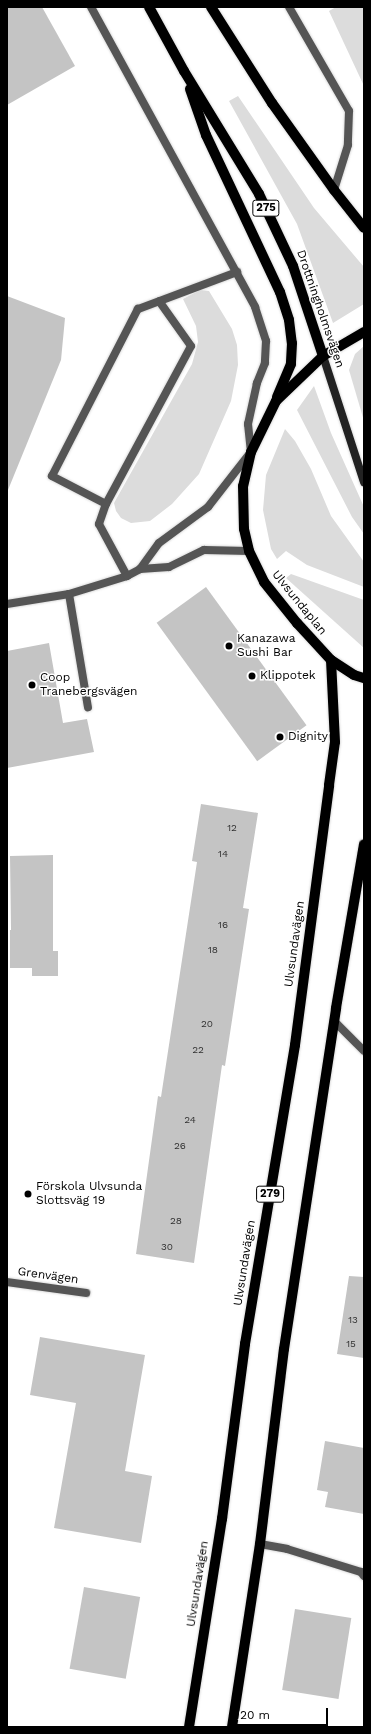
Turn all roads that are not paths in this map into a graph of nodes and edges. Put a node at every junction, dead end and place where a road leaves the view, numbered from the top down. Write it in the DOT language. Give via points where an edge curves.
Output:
graph roads {
  1 [pos="91,7"];
  2 [pos="149,7"];
  3 [pos="211,7"];
  4 [pos="289,7"];
  5 [pos="184,71"];
  6 [pos="334,190"];
  7 [pos="364,228"];
  8 [pos="237,272"];
  9 [pos="159,301"];
  10 [pos="364,332"];
  11 [pos="323,356"];
  12 [pos="276,401"];
  13 [pos="251,452"];
  14 [pos="364,482"];
  15 [pos="106,504"];
  16 [pos="249,551"];
  17 [pos="140,569"];
  18 [pos="127,576"];
  19 [pos="69,594"];
  20 [pos="7,604"];
  21 [pos="331,660"];
  22 [pos="364,678"];
  23 [pos="88,707"];
  24 [pos="364,844"];
  25 [pos="334,1021"];
  26 [pos="364,1051"];
  27 [pos="7,1282"];
  28 [pos="86,1293"];
  29 [pos="260,1544"];
  30 [pos="364,1576"];
  31 [pos="189,1727"];
  32 [pos="232,1727"];
  1 -- 8 [label="street"];
  2 -- 5 [label="main road, Drottningholmsvägen / 275"];
  3 -- 6 [label="main road" via="272,103"];
  4 -- 6 [label="street" via="349,111 348,145"];
  5 -- 11 [label="main road, Drottningholmsvägen / 275" via="260,194 294,266"];
  5 -- 12 [label="main road, Drottningholmsvägen" via="206,135 280,292 289,320 292,343 290,364"];
  6 -- 7 [label="main road"];
  8 -- 9 [label="street"];
  8 -- 13 [label="street" via="255,307 266,341 265,363 257,383 248,424"];
  9 -- 15 [label="street" via="191,346"];
  9 -- 15 [label="street" via="138,309 52,476"];
  10 -- 11 [label="main road, Ulvsundaplan"];
  11 -- 12 [label="main road, Ulvsundaplan"];
  11 -- 14 [label="main road, Drottningholmsvägen / 275"];
  12 -- 13 [label="main road, Ulvsundaplan"];
  13 -- 16 [label="main road, Ulvsundaplan" via="243,486 244,529"];
  13 -- 17 [label="street" via="208,506 159,543"];
  15 -- 18 [label="street" via="99,524"];
  16 -- 17 [label="street" via="204,550 169,567"];
  16 -- 21 [label="main road, Ulvsundaplan" via="264,582"];
  17 -- 18 [label="street"];
  18 -- 19 [label="street"];
  19 -- 20 [label="street"];
  19 -- 23 [label="street"];
  21 -- 22 [label="main road, Ulvsundaplan" via="354,675"];
  21 -- 31 [label="main road, Ulvsundavägen / 279" via="334,742 330,785 295,1045 245,1344 222,1519"];
  24 -- 25 [label="main road"];
  25 -- 26 [label="street"];
  25 -- 29 [label="main road" via="286,1342"];
  27 -- 28 [label="street, Grenvägen"];
  29 -- 30 [label="street" via="287,1549 361,1572"];
  29 -- 32 [label="main road"];
}
